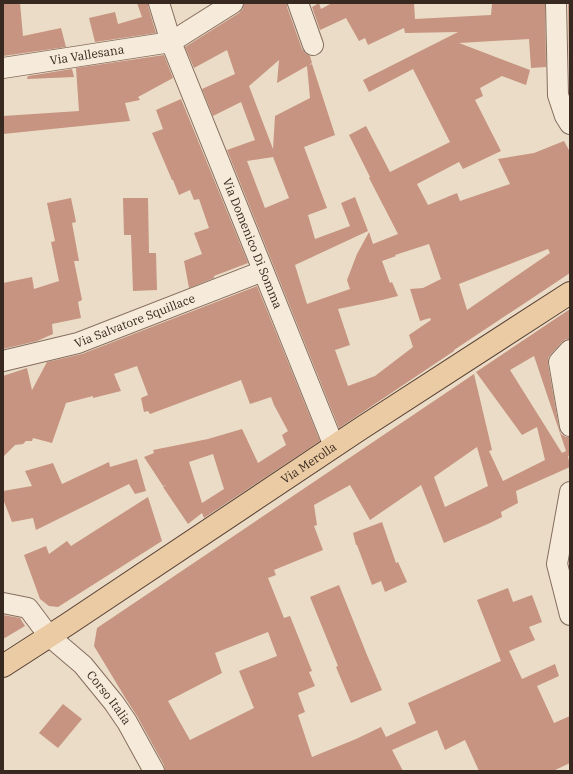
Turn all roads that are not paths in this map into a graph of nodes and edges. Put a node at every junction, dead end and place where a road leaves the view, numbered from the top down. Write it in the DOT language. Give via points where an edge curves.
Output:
graph roads {
  1 [pos="159,3"];
  2 [pos="233,3"];
  3 [pos="298,3"];
  4 [pos="556,3"];
  5 [pos="171,42"];
  6 [pos="313,45"];
  7 [pos="3,68"];
  8 [pos="570,124"];
  9 [pos="263,271"];
  10 [pos="570,293"];
  11 [pos="564,356"];
  12 [pos="3,361"];
  13 [pos="570,426"];
  14 [pos="334,446"];
  15 [pos="570,492"];
  16 [pos="565,550"];
  17 [pos="3,603"];
  18 [pos="570,616"];
  19 [pos="49,636"];
  20 [pos="3,666"];
  21 [pos="154,771"];
  1 -- 5 [label="street, Via Domenico Di Somma"];
  2 -- 5 [label="street"];
  3 -- 6 [label="street"];
  4 -- 8 [label="street" via="558,95"];
  5 -- 7 [label="street, Via Vallesana"];
  5 -- 9 [label="street, Via Domenico Di Somma"];
  9 -- 12 [label="street, Via Salvatore Squillace" via="78,343"];
  9 -- 14 [label="street, Via Domenico Di Somma"];
  10 -- 14 [label="main road, Via Merolla"];
  11 -- 13 [label="street"];
  14 -- 19 [label="main road, Via Merolla"];
  15 -- 16 [label="street"];
  16 -- 18 [label="street" via="558,564"];
  17 -- 19 [label="street, Corso Italia" via="28,608"];
  19 -- 20 [label="main road, Via Merolla"];
  19 -- 21 [label="street, Corso Italia" via="83,665 114,703"];
}
